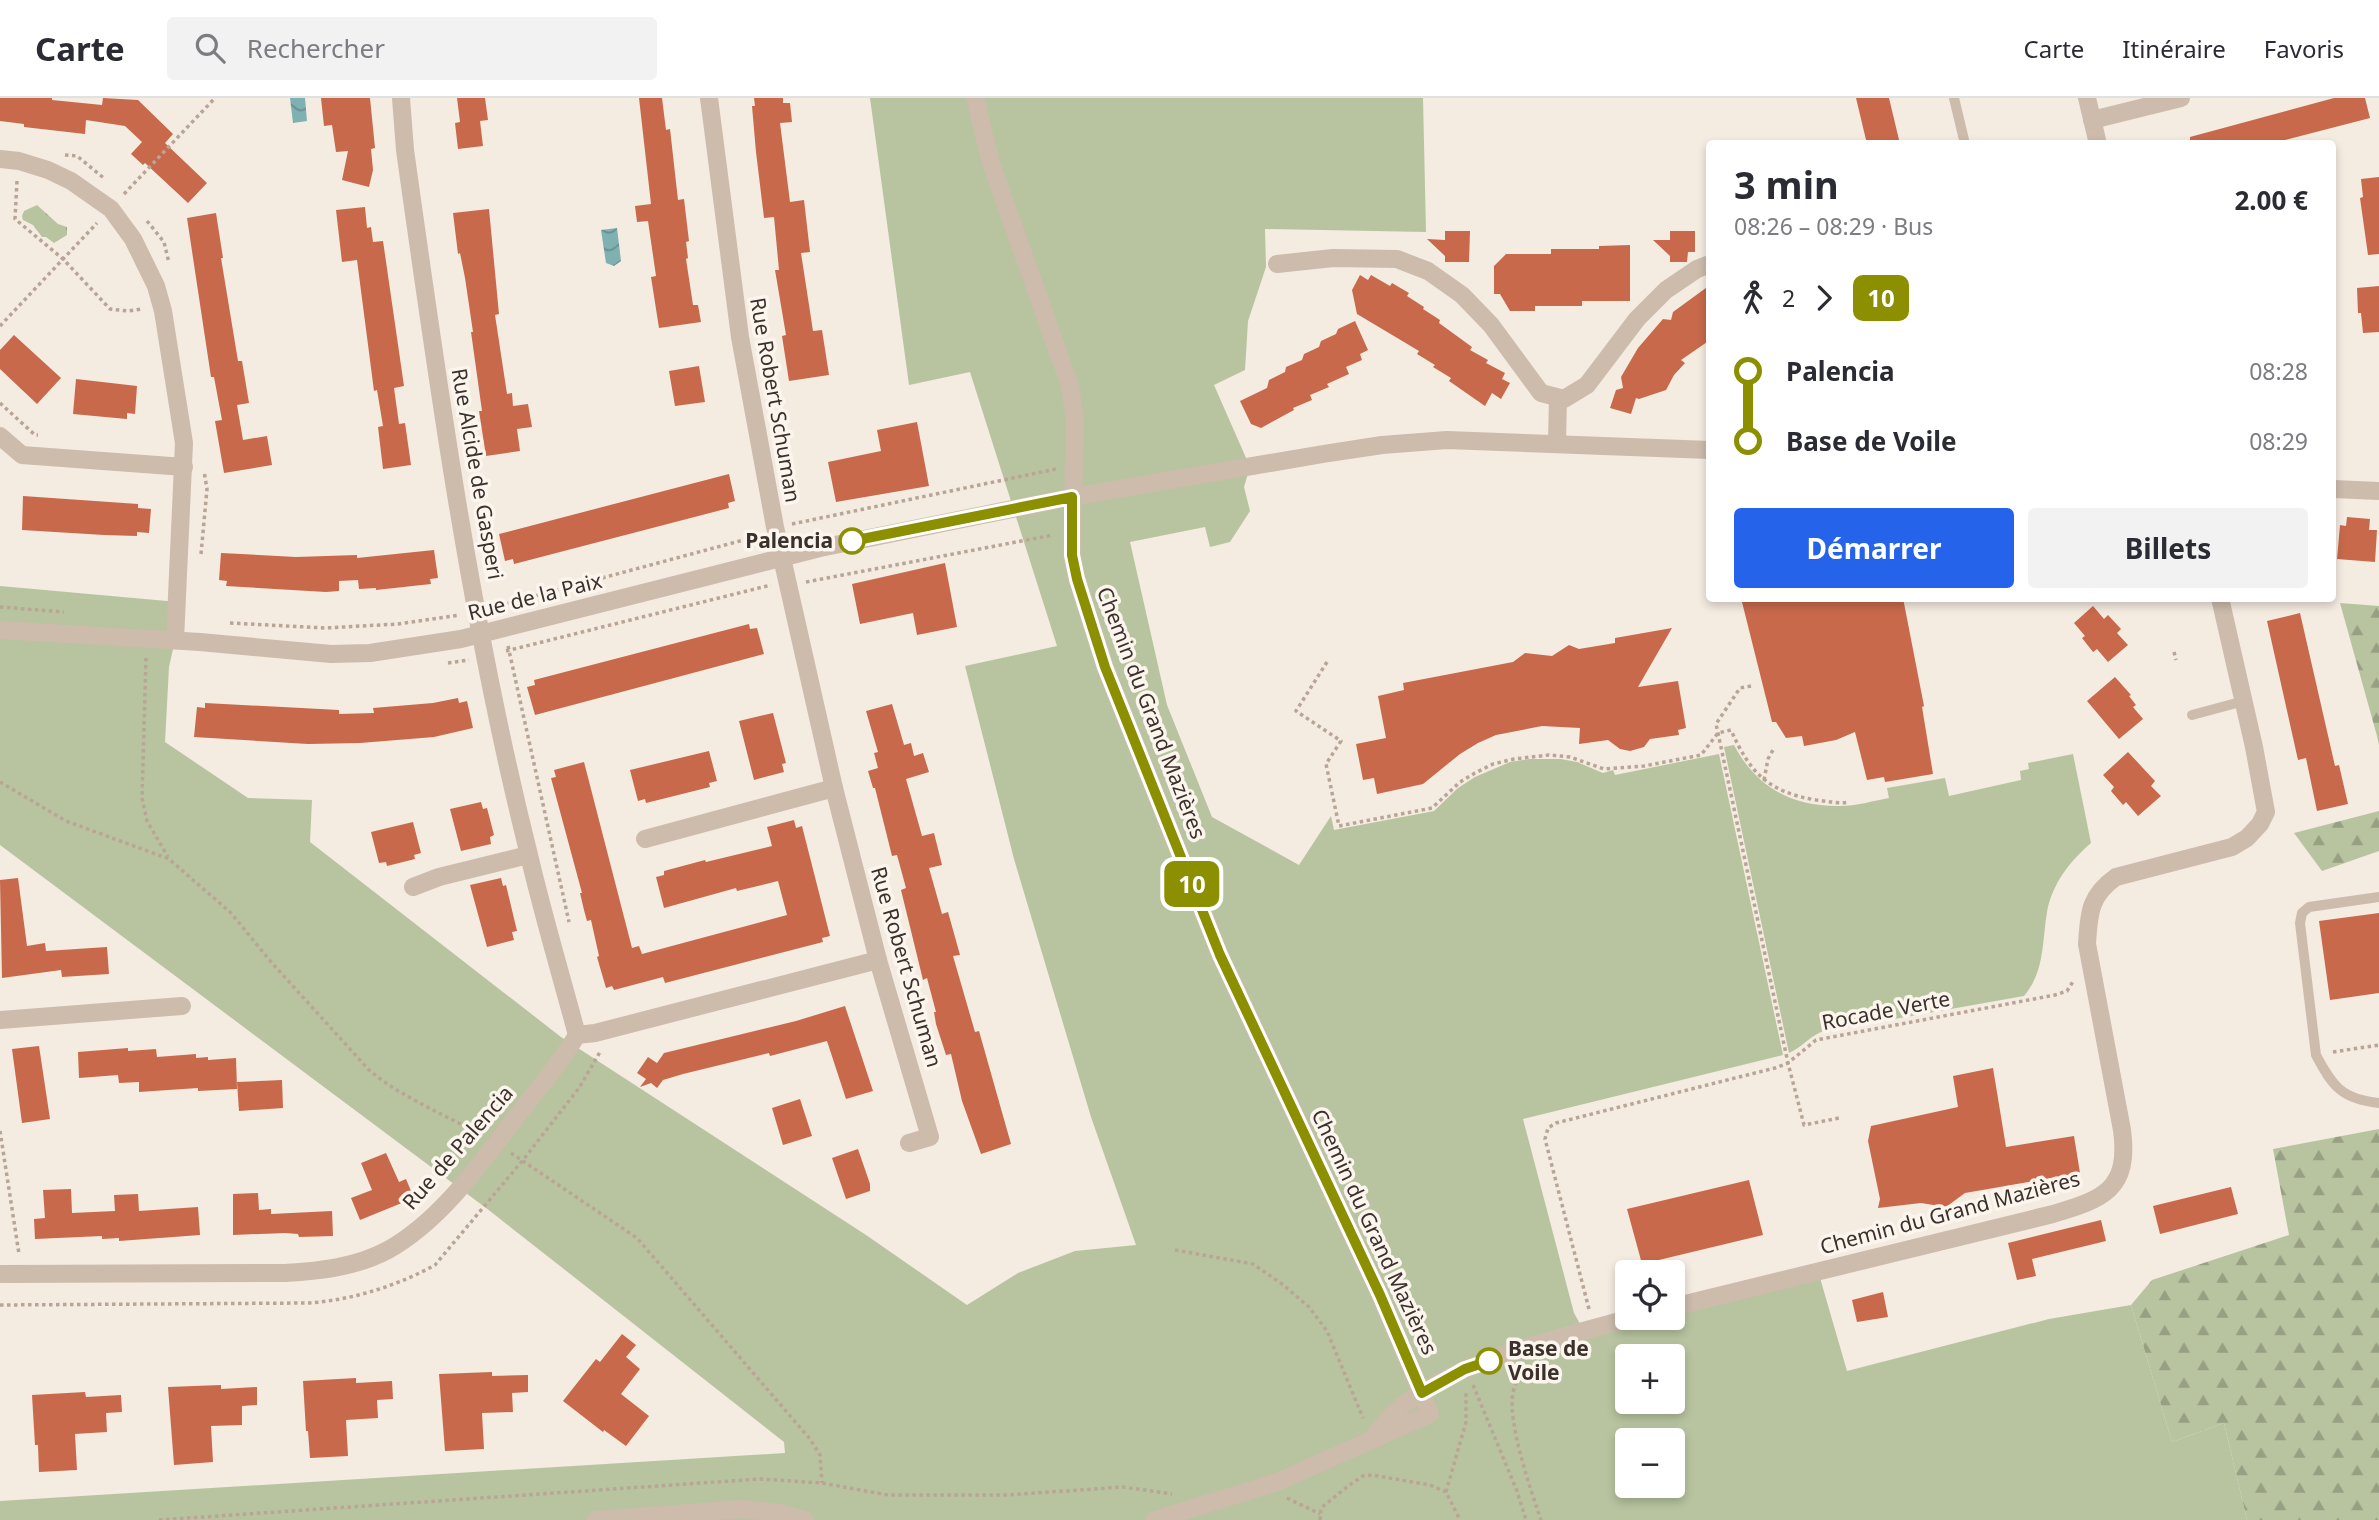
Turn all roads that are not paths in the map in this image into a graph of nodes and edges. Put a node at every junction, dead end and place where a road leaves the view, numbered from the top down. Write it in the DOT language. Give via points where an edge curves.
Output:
graph roads {
  1 [pos="401,98"];
  2 [pos="709,98"];
  3 [pos="975,98"];
  4 [pos="1954,98"];
  5 [pos="2087,98"];
  6 [pos="2181,98"];
  7 [pos="2092,120"];
  8 [pos="1964,140"];
  9 [pos="2097,140"];
  10 [pos="0,159"];
  11 [pos="1277,264"];
  12 [pos="1706,266"];
  13 [pos="1558,398"];
  14 [pos="0,436"];
  15 [pos="1557,443"];
  16 [pos="1706,450"];
  17 [pos="184,467"];
  18 [pos="2336,489"];
  19 [pos="2379,491"];
  20 [pos="1072,497"];
  21 [pos="782,557"];
  22 [pos="2221,602"];
  23 [pos="0,630"];
  24 [pos="482,634"];
  25 [pos="175,640"];
  26 [pos="2244,701"];
  27 [pos="2192,715"];
  28 [pos="834,788"];
  29 [pos="645,839"];
  30 [pos="528,855"];
  31 [pos="413,887"];
  32 [pos="2379,897"];
  33 [pos="878,960"];
  34 [pos="182,1006"];
  35 [pos="0,1020"];
  36 [pos="586,1034"];
  37 [pos="2379,1103"];
  38 [pos="909,1143"];
  39 [pos="0,1274"];
  40 [pos="1685,1304"];
  41 [pos="1615,1322"];
  42 [pos="1422,1393"];
  43 [pos="596,1520"];
  44 [pos="805,1520"];
  45 [pos="1155,1520"];
  1 -- 24 [label="street, Rue Alcide de Gasperi" via="436,371"];
  2 -- 21 [label="street, Rue Robert Schuman" via="740,337"];
  3 -- 20 [label="street, Chemin du Grand Mazières" via="991,163 1070,386 1075,420"];
  4 -- 8 [label="lane"];
  5 -- 7 [label="street"];
  6 -- 7 [label="street"];
  7 -- 9 [label="street"];
  10 -- 17 [label="street" via="19,161 71,181 111,209 134,239 161,305 182,422"];
  11 -- 13 [label="street" via="1386,258 1428,271 1462,295 1491,325 1541,393"];
  12 -- 13 [label="street" via="1666,290 1637,319 1587,385"];
  13 -- 15 [label="street"];
  14 -- 17 [label="street" via="22,455"];
  15 -- 16 [label="street, Rue de la Paix"];
  15 -- 20 [label="street, Rue de la Paix" via="1447,440 1382,445"];
  17 -- 25 [label="street"];
  18 -- 19 [label="street"];
  20 -- 21 [label="street, Rue de la Paix"];
  20 -- 42 [label="street, Chemin du Grand Mazières" via="1072,555 1105,667 1220,955"];
  21 -- 24 [label="street, Rue de la Paix"];
  21 -- 28 [label="street, Rue Robert Schuman"];
  22 -- 26 [label="street, Chemin du Grand Mazières"];
  23 -- 25 [label="street, Rue de la Paix"];
  24 -- 25 [label="street, Rue de la Paix" via="370,653 331,654"];
  24 -- 30 [label="street, Rue Alcide de Gasperi"];
  26 -- 27 [label="lane"];
  26 -- 40 [label="street, Chemin du Grand Mazières" via="2266,812 2260,824 2232,847 2116,877 2099,892 2089,914 2087,944 2125,1152 2119,1176 2108,1191 2089,1203 2053,1214"];
  28 -- 29 [label="street"];
  28 -- 33 [label="street, Rue Robert Schuman"];
  30 -- 31 [label="street"];
  30 -- 36 [label="street, Rue Alcide de Gasperi"];
  32 -- 37 [label="lane" via="2309,907 2300,923 2316,1055 2337,1087 2351,1098"];
  33 -- 36 [label="street"];
  33 -- 38 [label="street, Rue Robert Schuman" via="930,1137"];
  34 -- 35 [label="street"];
  36 -- 39 [label="street, Rue de Palencia" via="427,1223 386,1251 319,1271"];
  41 -- 42 [label="street, Chemin du Grand Mazières" via="1465,1369"];
  42 -- 45 [label="street" via="1430,1414 1398,1430 1277,1482"];
  43 -- 44 [label="street" via="742,1510"];
}
